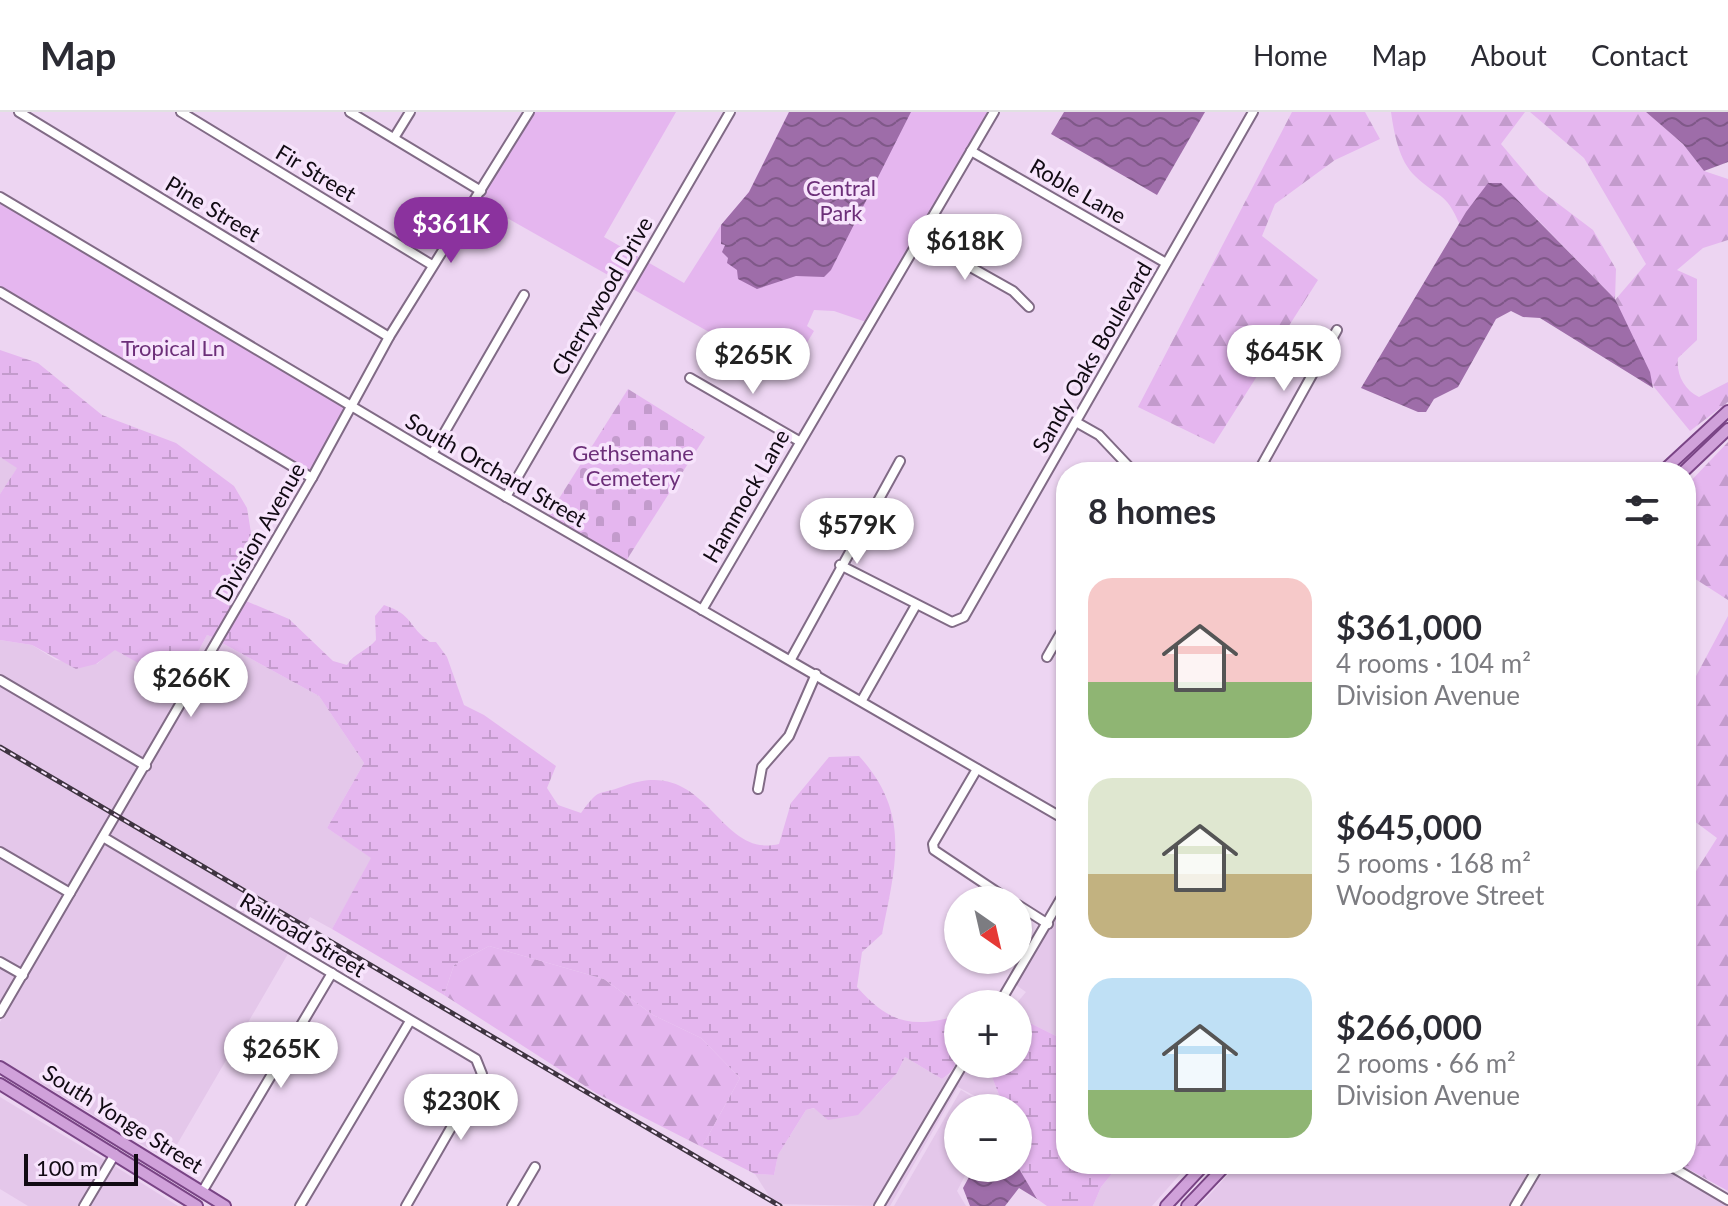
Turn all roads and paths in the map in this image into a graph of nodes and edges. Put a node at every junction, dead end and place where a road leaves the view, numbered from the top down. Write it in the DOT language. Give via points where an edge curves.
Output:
graph roads {
  1 [pos="19,112"];
  2 [pos="181,112"];
  3 [pos="350,112"];
  4 [pos="410,112"];
  5 [pos="529,112"];
  6 [pos="730,112"];
  7 [pos="994,112"];
  8 [pos="1253,112"];
  9 [pos="394,138"];
  10 [pos="971,151"];
  11 [pos="481,191"];
  12 [pos="0,197"];
  13 [pos="919,238"];
  14 [pos="1166,263"];
  15 [pos="432,265"];
  16 [pos="0,292"];
  17 [pos="524,295"];
  18 [pos="1029,307"];
  19 [pos="1337,330"];
  20 [pos="389,337"];
  21 [pos="690,378"];
  22 [pos="352,407"];
  23 [pos="1728,411"];
  24 [pos="1076,422"];
  25 [pos="1728,429"];
  26 [pos="799,441"];
  27 [pos="432,454"];
  28 [pos="900,461"];
  29 [pos="1125,462"];
  30 [pos="1264,462"];
  31 [pos="1673,462"];
  32 [pos="1693,462"];
  33 [pos="312,478"];
  34 [pos="506,497"];
  35 [pos="840,565"];
  36 [pos="916,605"];
  37 [pos="702,610"];
  38 [pos="1056,641"];
  39 [pos="1047,657"];
  40 [pos="791,659"];
  41 [pos="816,674"];
  42 [pos="0,680"];
  43 [pos="862,700"];
  44 [pos="146,766"];
  45 [pos="977,769"];
  46 [pos="758,789"];
  47 [pos="1056,814"];
  48 [pos="103,837"];
  49 [pos="0,852"];
  50 [pos="988,886"];
  51 [pos="70,893"];
  52 [pos="1056,909"];
  53 [pos="1032,914"];
  54 [pos="1048,924"];
  55 [pos="0,962"];
  56 [pos="332,973"];
  57 [pos="23,975"];
  58 [pos="1008,990"];
  59 [pos="0,1013"];
  60 [pos="410,1021"];
  61 [pos="0,1067"];
  62 [pos="955,1078"];
  63 [pos="0,1084"];
  64 [pos="115,1154"];
  65 [pos="535,1167"];
  66 [pos="1196,1174"];
  67 [pos="1217,1174"];
  68 [pos="1534,1174"];
  69 [pos="1684,1174"];
  70 [pos="202,1192"];
  71 [pos="176,1193"];
  72 [pos="1728,1200"];
  73 [pos="1170,1202"];
  74 [pos="84,1206"];
  75 [pos="197,1206"];
  76 [pos="225,1206"];
  77 [pos="300,1206"];
  78 [pos="406,1206"];
  79 [pos="512,1206"];
  80 [pos="879,1206"];
  81 [pos="1187,1206"];
  82 [pos="1515,1206"];
  1 -- 20 [label="street, Pine Street"];
  2 -- 15 [label="street, Fir Street"];
  3 -- 9 [label="street"];
  4 -- 9 [label="street"];
  5 -- 11 [label="street, Division Avenue"];
  6 -- 34 [label="street, Cherrywood Drive"];
  7 -- 10 [label="street, Hammock Lane"];
  8 -- 14 [label="street, Sandy Oaks Boulevard"];
  9 -- 11 [label="street"];
  10 -- 13 [label="street, Hammock Lane"];
  10 -- 14 [label="street, Roble Lane"];
  11 -- 15 [label="street, Division Avenue"];
  12 -- 22 [label="street, South Orchard Street"];
  13 -- 18 [label="street" via="1013,291"];
  13 -- 26 [label="street, Hammock Lane"];
  14 -- 24 [label="street, Sandy Oaks Boulevard"];
  15 -- 20 [label="street, Division Avenue"];
  16 -- 33 [label="street"];
  17 -- 27 [label="street"];
  19 -- 30 [label="street"];
  20 -- 22 [label="street, Division Avenue"];
  21 -- 26 [label="street"];
  22 -- 27 [label="street, South Orchard Street"];
  22 -- 33 [label="street, Division Avenue"];
  23 -- 31 [label="main road"];
  24 -- 29 [label="street" via="1099,435"];
  24 -- 36 [label="street, Sandy Oaks Boulevard" via="961,619 952,622"];
  25 -- 32 [label="main road"];
  26 -- 37 [label="street, Hammock Lane"];
  27 -- 34 [label="street, South Orchard Street"];
  28 -- 35 [label="street"];
  33 -- 44 [label="street, Division Avenue"];
  34 -- 37 [label="street, South Orchard Street"];
  35 -- 36 [label="street"];
  35 -- 40 [label="street"];
  36 -- 43 [label="street"];
  37 -- 40 [label="street, South Orchard Street"];
  38 -- 39 [label="street"];
  40 -- 41 [label="street, South Orchard Street"];
  41 -- 43 [label="street, South Orchard Street"];
  41 -- 46 [label="street" via="789,736 762,767"];
  42 -- 44 [label="street"];
  43 -- 45 [label="street, South Orchard Street"];
  44 -- 48 [label="street, Division Avenue"];
  45 -- 47 [label="street, South Orchard Street"];
  45 -- 50 [label="street" via="933,844 934,850"];
  48 -- 51 [label="street, Division Avenue"];
  48 -- 56 [label="street, Railroad Street"];
  49 -- 51 [label="street"];
  51 -- 57 [label="street, Division Avenue"];
  52 -- 54 [label="street"];
  53 -- 54 [label="street"];
  54 -- 58 [label="street"];
  55 -- 57 [label="street"];
  56 -- 60 [label="street, Railroad Street"];
  56 -- 70 [label="street"];
  57 -- 59 [label="street, Division Avenue"];
  60 -- 77 [label="street"];
  60 -- 78 [label="street, Railroad Street" via="476,1059 482,1074"];
  61 -- 70 [label="main road, South Yonge Street"];
  62 -- 80 [label="street"];
  63 -- 64 [label="main road, South Yonge Street"];
  64 -- 71 [label="main road, South Yonge Street"];
  64 -- 74 [label="street"];
  65 -- 79 [label="street"];
  66 -- 73 [label="main road"];
  67 -- 81 [label="main road"];
  68 -- 82 [label="street"];
  69 -- 72 [label="street"];
  70 -- 71 [label="main road"];
  70 -- 76 [label="main road, South Yonge Street"];
  71 -- 75 [label="main road, South Yonge Street"];
  73 -- 81 [label="street"];
}
